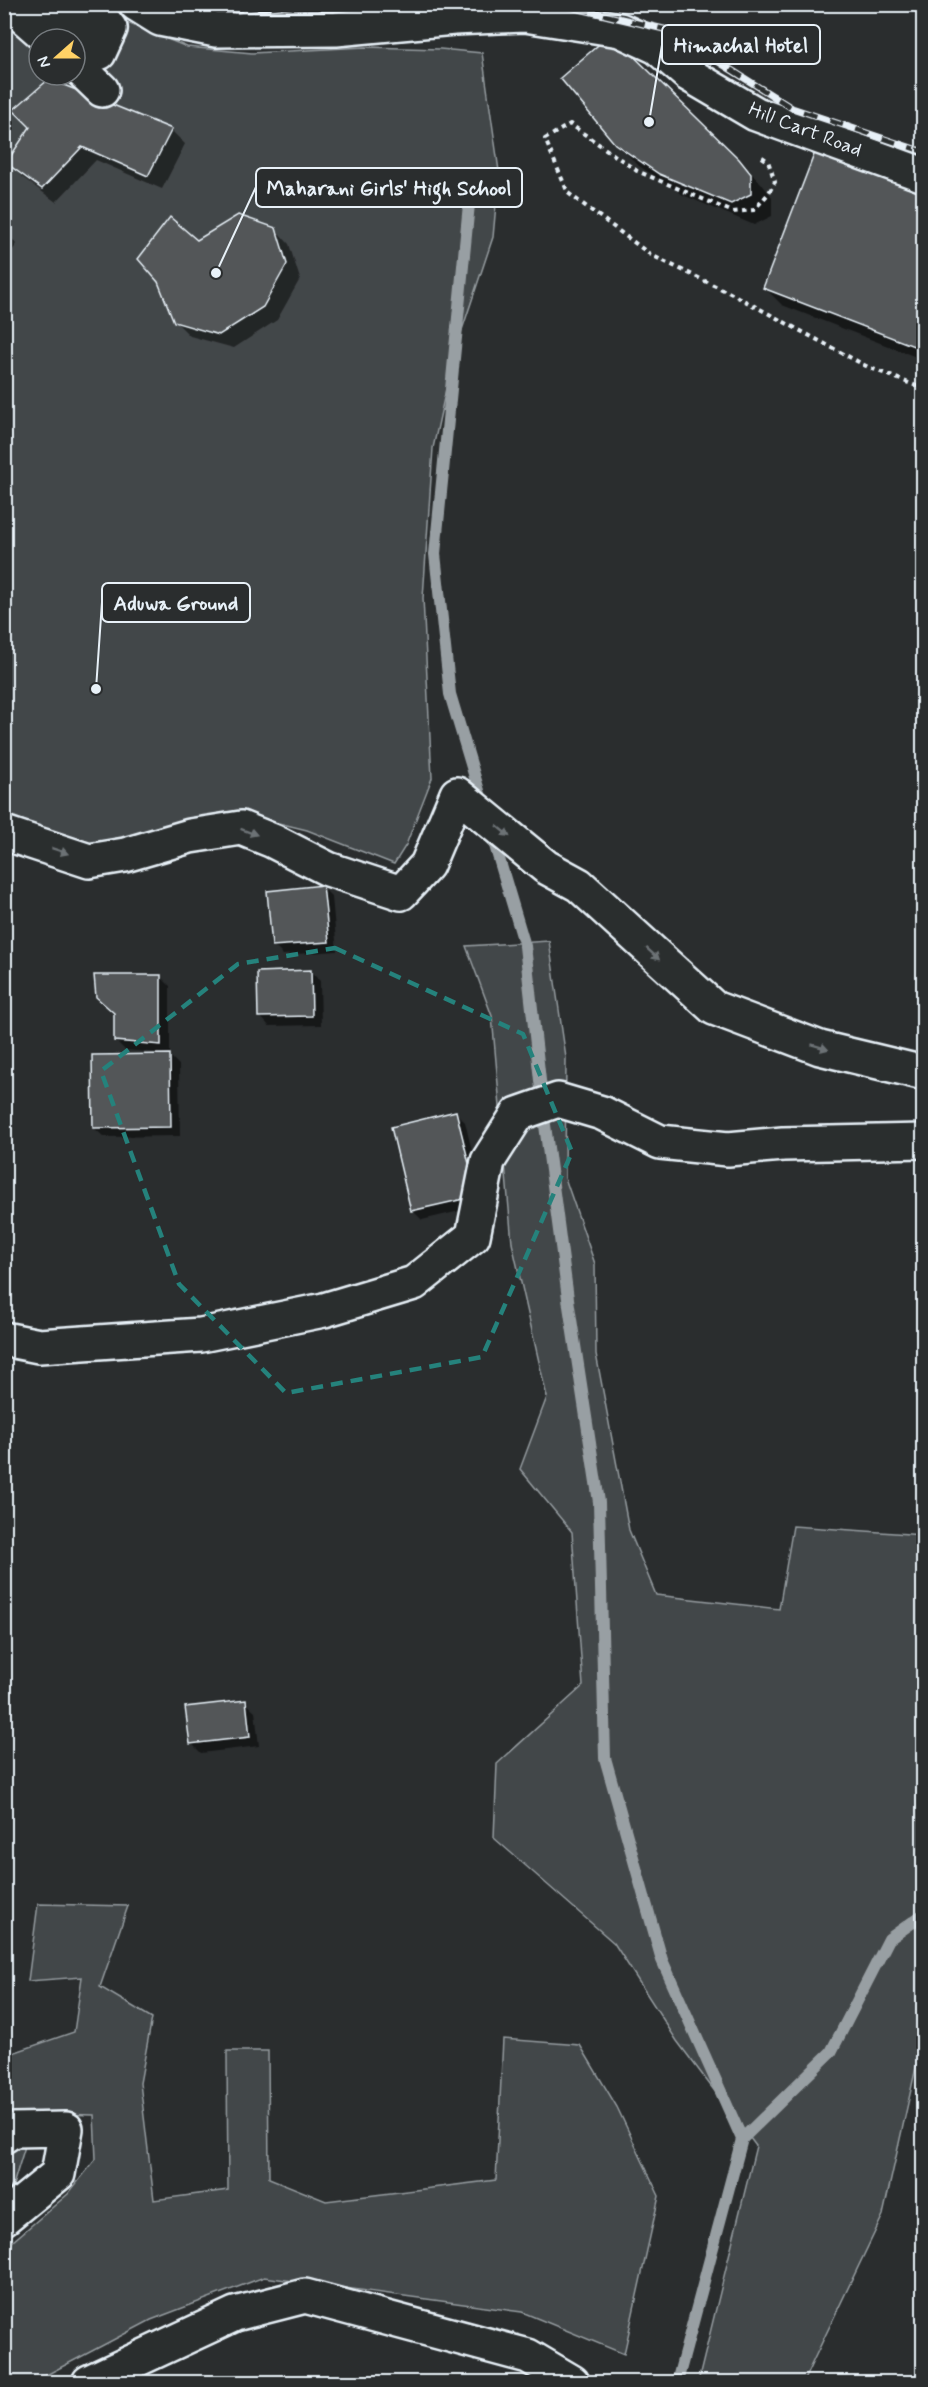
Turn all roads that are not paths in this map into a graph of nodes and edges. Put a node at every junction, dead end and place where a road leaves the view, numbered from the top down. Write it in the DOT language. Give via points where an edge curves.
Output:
graph roads {
  1 [pos="9,4"];
  2 [pos="54,4"];
  3 [pos="91,4"];
  4 [pos="136,4"];
  5 [pos="35,27"];
  6 [pos="87,76"];
  7 [pos="102,90"];
  8 [pos="924,175"];
  9 [pos="4,833"];
  10 [pos="924,1073"];
  11 [pos="924,1141"];
  12 [pos="4,1338"];
  13 [pos="4,2136"];
  14 [pos="4,2218"];
  15 [pos="89,2382"];
  16 [pos="572,2382"];
  1 -- 5 [label="main road"];
  2 -- 3 [label="main road" via="81,39 99,53 110,29"];
  4 -- 8 [label="main road, Hill Cart Road" via="160,19 216,30 336,29 525,15 620,30 657,47 687,74 756,114"];
  6 -- 7 [label="main road"];
  9 -- 10 [label="main road, one-way" via="89,861 190,836 241,828 328,869 402,893 427,866 458,794 546,867 579,885 714,1008 820,1048"];
  11 -- 12 [label="main road" via="728,1149 660,1142 602,1113 558,1100 518,1114 488,1161 473,1236 414,1283 324,1310 201,1335 39,1346"];
  13 -- 14 [label="main road" via="13,2130 66,2129 58,2175"];
  15 -- 16 [label="main road" via="235,2314 305,2296 528,2356"];
}
